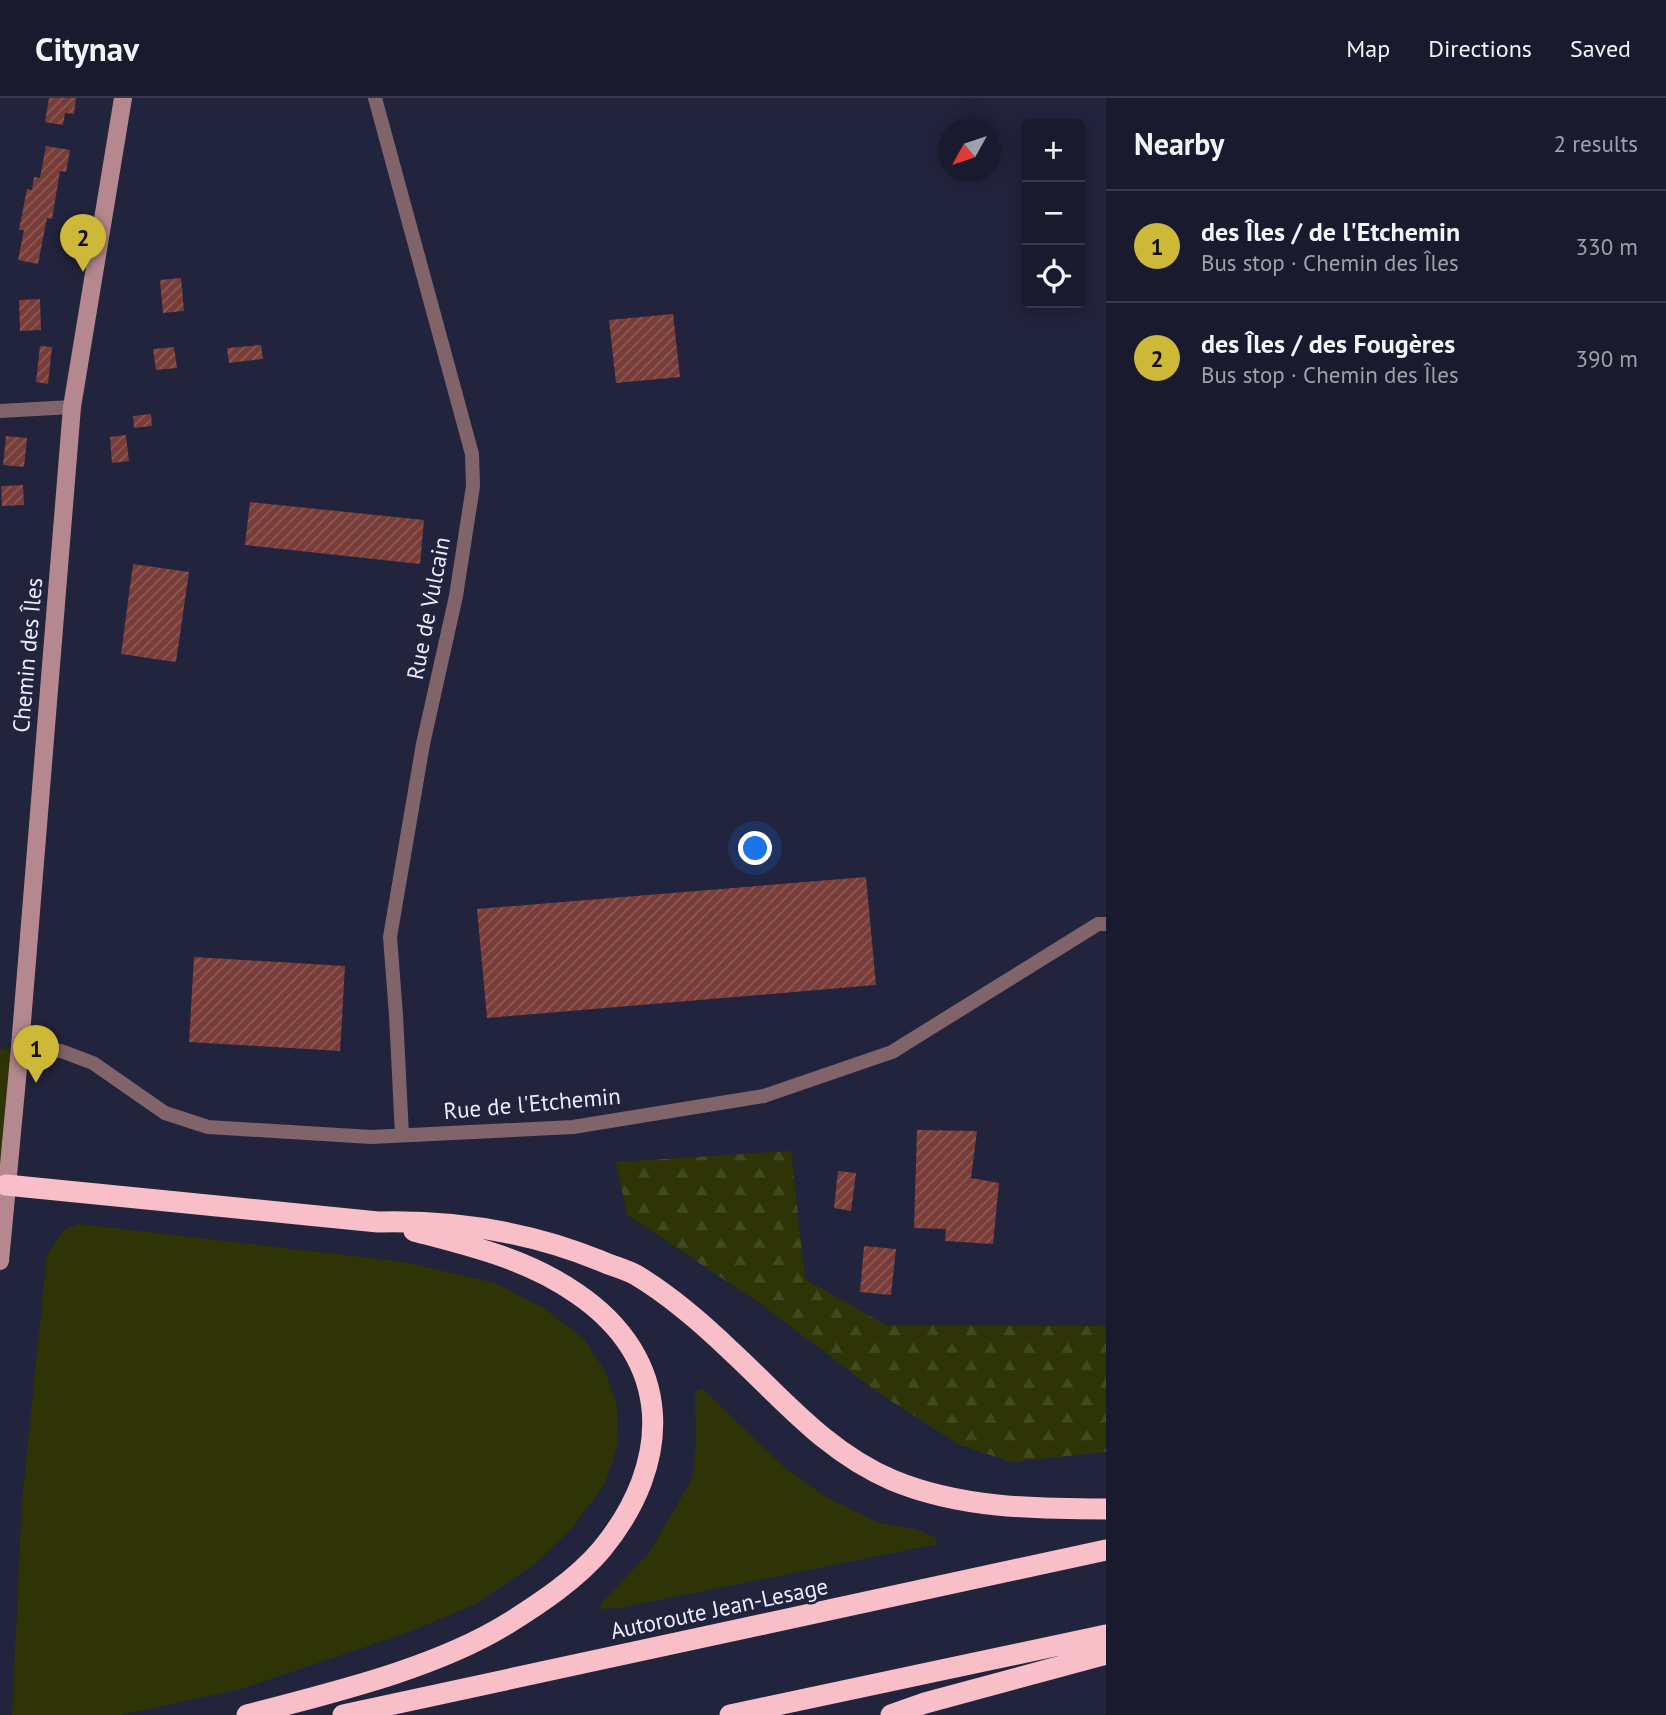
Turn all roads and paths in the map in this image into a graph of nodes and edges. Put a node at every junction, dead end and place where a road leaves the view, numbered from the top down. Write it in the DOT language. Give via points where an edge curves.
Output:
graph roads {
  1 [pos="124,98"];
  2 [pos="375,98"];
  3 [pos="72,407"];
  4 [pos="0,411"];
  5 [pos="1106,924"];
  6 [pos="20,1047"];
  7 [pos="402,1135"];
  8 [pos="3,1185"];
  9 [pos="378,1222"];
  10 [pos="0,1261"];
  11 [pos="1106,1509"];
  12 [pos="1106,1550"];
  13 [pos="1106,1634"];
  14 [pos="1106,1654"];
  15 [pos="247,1715"];
  16 [pos="343,1715"];
  17 [pos="730,1715"];
  18 [pos="891,1715"];
  1 -- 3 [label="street, Chemin des Îles"];
  2 -- 7 [label="street, Rue de Vulcain" via="472,454 472,486 456,596 390,937"];
  3 -- 4 [label="street"];
  3 -- 6 [label="street, Chemin des Îles"];
  5 -- 7 [label="street, Rue de l'Etchemin" via="1098,924 892,1052 764,1096 573,1127"];
  6 -- 7 [label="street, Rue de l'Etchemin" via="61,1051 93,1063 165,1113 208,1127"];
  6 -- 8 [label="street, Chemin des Îles"];
  8 -- 9 [label="highway"];
  8 -- 10 [label="street, Chemin des Îles"];
  9 -- 11 [label="highway" via="424,1221 493,1229 570,1248 634,1275 685,1309 843,1454 892,1480 962,1501 1038,1509"];
  9 -- 15 [label="highway" via="479,1247 531,1266 578,1293 613,1324 638,1357 651,1392 654,1428 649,1460 632,1505 601,1550 563,1585 505,1625 446,1655"];
  12 -- 16 [label="highway, Autoroute Jean-Lesage"];
  13 -- 17 [label="highway"];
  14 -- 18 [label="highway"];
}
